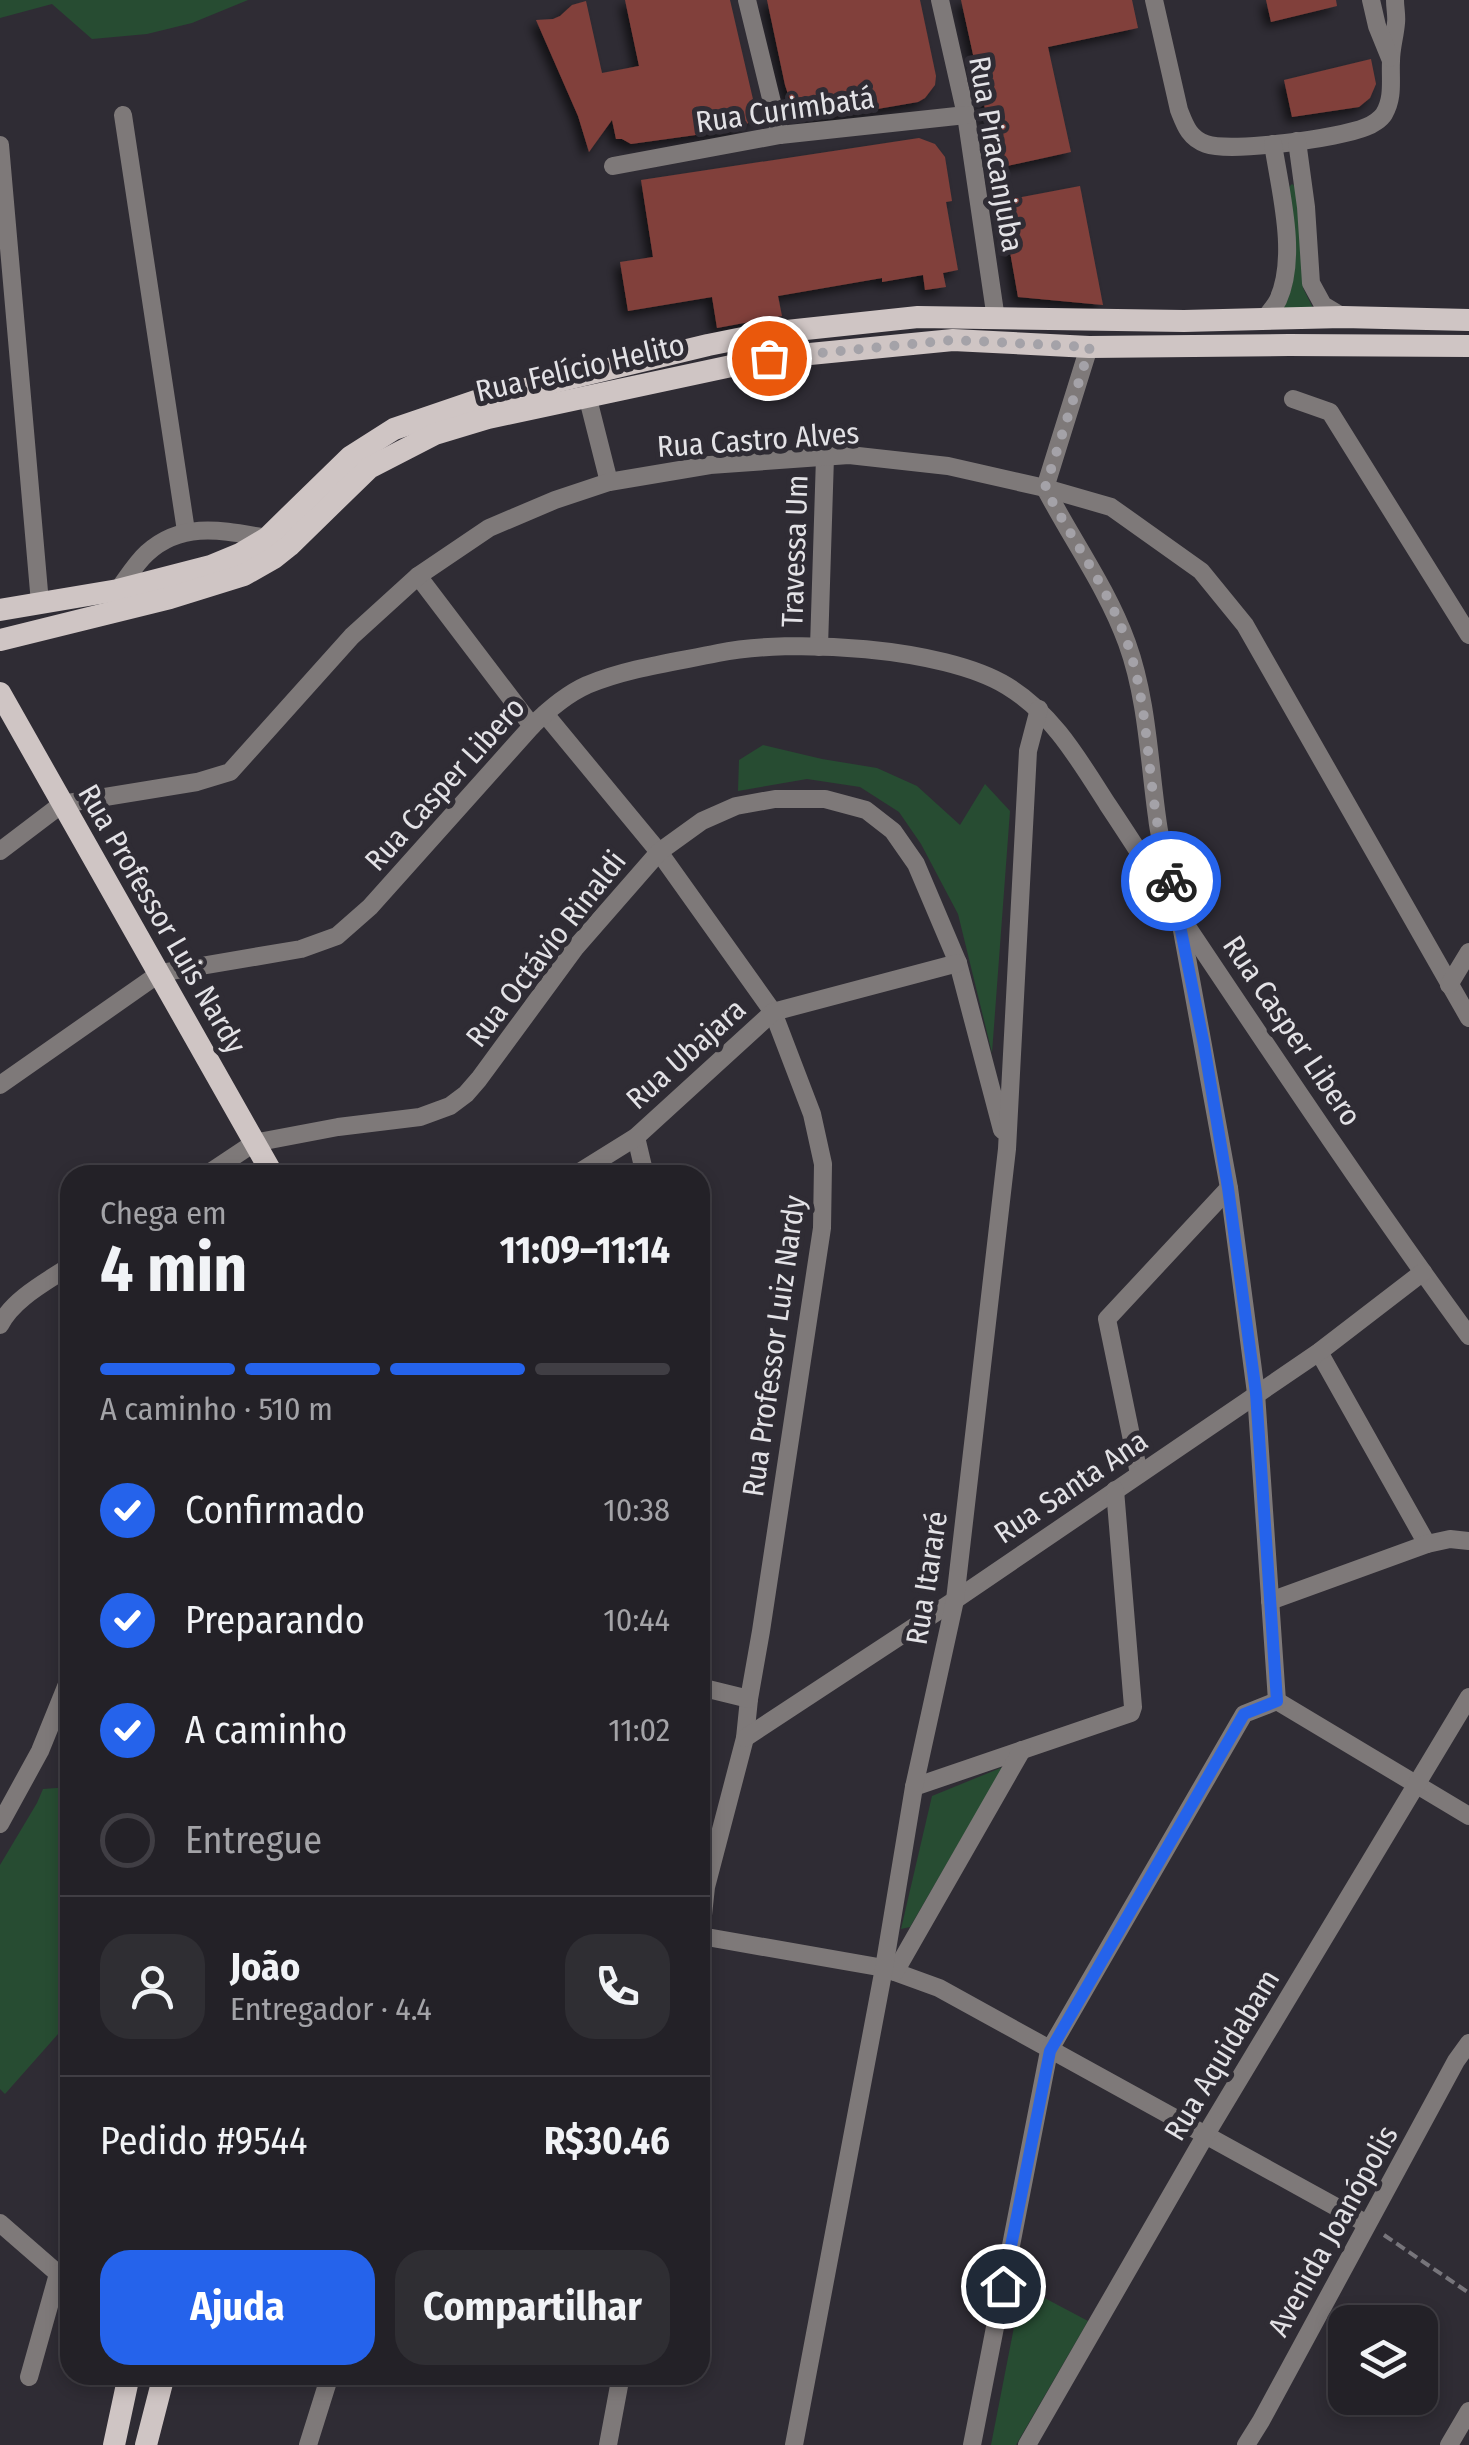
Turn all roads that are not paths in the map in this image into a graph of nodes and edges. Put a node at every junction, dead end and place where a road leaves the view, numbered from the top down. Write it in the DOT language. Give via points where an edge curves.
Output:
graph roads {
  1 [pos="747,0"];
  2 [pos="940,0"];
  3 [pos="1154,0"];
  4 [pos="1371,0"];
  5 [pos="1395,0"];
  6 [pos="1390,58"];
  7 [pos="966,114"];
  8 [pos="123,115"];
  9 [pos="780,136"];
  10 [pos="1297,141"];
  11 [pos="1273,144"];
  12 [pos="0,145"];
  13 [pos="613,166"];
  14 [pos="1342,317"];
  15 [pos="996,319"];
  16 [pos="1264,319"];
  17 [pos="1469,320"];
  18 [pos="1469,346"];
  19 [pos="1090,347"];
  20 [pos="587,395"];
  21 [pos="1293,399"];
  22 [pos="825,457"];
  23 [pos="609,482"];
  24 [pos="1045,488"];
  25 [pos="186,531"];
  26 [pos="268,538"];
  27 [pos="418,576"];
  28 [pos="118,590"];
  29 [pos="40,603"];
  30 [pos="0,610"];
  31 [pos="1469,635"];
  32 [pos="0,640"];
  33 [pos="819,647"];
  34 [pos="0,693"];
  35 [pos="1039,709"];
  36 [pos="538,720"];
  37 [pos="62,804"];
  38 [pos="0,852"];
  39 [pos="659,852"];
  40 [pos="1179,914"];
  41 [pos="1469,952"];
  42 [pos="958,963"];
  43 [pos="160,973"];
  44 [pos="1449,985"];
  45 [pos="773,1012"];
  46 [pos="1469,1018"];
  47 [pos="0,1084"];
  48 [pos="636,1137"];
  49 [pos="254,1143"];
  50 [pos="1006,1148"];
  51 [pos="221,1165"];
  52 [pos="267,1165"];
  53 [pos="591,1165"];
  54 [pos="643,1165"];
  55 [pos="1228,1188"];
  56 [pos="60,1272"];
  57 [pos="1423,1272"];
  58 [pos="0,1325"];
  59 [pos="1469,1336"];
  60 [pos="1319,1352"];
  61 [pos="1256,1393"];
  62 [pos="1139,1474"];
  63 [pos="1115,1490"];
  64 [pos="1469,1540"];
  65 [pos="1428,1544"];
  66 [pos="956,1600"];
  67 [pos="1270,1601"];
  68 [pos="710,1689"];
  69 [pos="1469,1697"];
  70 [pos="749,1699"];
  71 [pos="1277,1701"];
  72 [pos="60,1702"];
  73 [pos="745,1738"];
  74 [pos="1022,1750"];
  75 [pos="1416,1784"];
  76 [pos="914,1787"];
  77 [pos="1469,1816"];
  78 [pos="0,1824"];
  79 [pos="710,1872"];
  80 [pos="710,1941"];
  81 [pos="889,1970"];
  82 [pos="1469,2043"];
  83 [pos="1050,2051"];
  84 [pos="1206,2136"];
  85 [pos="0,2223"];
  86 [pos="1367,2224"];
  87 [pos="60,2275"];
  88 [pos="60,2289"];
  89 [pos="29,2377"];
  90 [pos="127,2385"];
  91 [pos="161,2385"];
  92 [pos="327,2385"];
  93 [pos="617,2385"];
  94 [pos="1469,2412"];
  95 [pos="114,2445"];
  96 [pos="146,2445"];
  97 [pos="308,2445"];
  98 [pos="608,2445"];
  99 [pos="794,2445"];
  100 [pos="972,2445"];
  101 [pos="1027,2445"];
  102 [pos="1246,2445"];
  103 [pos="1448,2445"];
  1 -- 9 [label="street"];
  2 -- 7 [label="street, Rua Piracanjuba"];
  3 -- 11 [label="street" via="1190,135 1216,147"];
  4 -- 6 [label="street"];
  5 -- 6 [label="street"];
  6 -- 10 [label="street" via="1392,90 1383,116 1369,126"];
  7 -- 9 [label="street, Rua Curimbatá"];
  7 -- 15 [label="street, Rua Piracanjuba"];
  8 -- 25 [label="street"];
  9 -- 13 [label="street, Rua Curimbatá"];
  10 -- 11 [label="street"];
  10 -- 14 [label="street" via="1312,283"];
  11 -- 16 [label="street" via="1288,248 1277,302"];
  12 -- 29 [label="street"];
  14 -- 16 [label="main road, Rua Felício Helito"];
  14 -- 17 [label="main road, Rua Felício Helito"];
  15 -- 16 [label="main road, Rua Felício Helito"];
  15 -- 26 [label="main road, Rua Felício Helito" via="918,317 768,333 476,401 372,441"];
  18 -- 19 [label="main road, Rua Felício Helito"];
  19 -- 20 [label="main road, Rua Felício Helito" via="953,340 879,346 769,358"];
  19 -- 24 [label="street"];
  20 -- 23 [label="street"];
  20 -- 32 [label="main road, Rua Felício Helito" via="436,434 386,458 289,546 244,575"];
  21 -- 31 [label="street" via="1330,412"];
  22 -- 23 [label="street, Rua Castro Alves" via="710,465"];
  22 -- 24 [label="street, Rua Castro Alves" via="948,466"];
  22 -- 33 [label="street, Travessa Um"];
  23 -- 27 [label="street, Rua Castro Alves" via="489,528"];
  24 -- 40 [label="street" via="1128,645"];
  24 -- 44 [label="street, Rua Castro Alves" via="1111,507 1201,571 1245,625"];
  25 -- 26 [label="street"];
  25 -- 28 [label="street" via="146,554"];
  26 -- 28 [label="main road, Rua Felício Helito" via="211,566"];
  27 -- 36 [label="street, Rua Professor Luiz Nardy"];
  27 -- 37 [label="street, Rua Castro Alves" via="352,636 230,772"];
  28 -- 29 [label="main road, Rua Felício Helito"];
  29 -- 30 [label="main road, Rua Felício Helito"];
  33 -- 35 [label="street, Rua Casper Libero" via="966,667"];
  33 -- 36 [label="street, Rua Casper Libero" via="738,649 637,669 584,686"];
  34 -- 37 [label="main road, Rua Professor Luis Nardy"];
  35 -- 40 [label="street, Rua Casper Libero"];
  35 -- 50 [label="street, Rua Itararé" via="1028,751"];
  36 -- 39 [label="street, Rua Professor Luiz Nardy"];
  36 -- 43 [label="street, Rua Casper Libero" via="370,908 337,936 301,949"];
  37 -- 38 [label="street"];
  37 -- 43 [label="main road, Rua Professor Luis Nardy"];
  39 -- 42 [label="street, Rua Octávio Rinaldi" via="702,821 775,798 826,799 866,810 916,864"];
  39 -- 45 [label="street, Rua Professor Luiz Nardy"];
  39 -- 49 [label="street, Rua Octávio Rinaldi" via="576,947 479,1079 450,1106"];
  40 -- 55 [label="street"];
  40 -- 57 [label="street, Rua Casper Libero"];
  41 -- 44 [label="street"];
  42 -- 45 [label="street, Rua Ubajara"];
  42 -- 50 [label="street, Rua Octávio Rinaldi"];
  43 -- 47 [label="street, Rua Casper Libero"];
  43 -- 49 [label="main road, Rua Professor Luis Nardy"];
  44 -- 46 [label="street, Rua Castro Alves"];
  45 -- 48 [label="street, Rua Ubajara"];
  45 -- 70 [label="street, Rua Professor Luiz Nardy" via="812,1114 823,1164 822,1228"];
  48 -- 53 [label="street, Rua Ubajara"];
  48 -- 54 [label="street"];
  49 -- 51 [label="street, Rua Octávio Rinaldi"];
  49 -- 52 [label="main road, Rua Professor Luis Nardy"];
  50 -- 66 [label="street, Rua Itararé"];
  55 -- 61 [label="street"];
  55 -- 62 [label="street" via="1106,1318"];
  56 -- 58 [label="street"];
  57 -- 59 [label="street, Rua Casper Libero"];
  57 -- 60 [label="street, Rua Santa Ana"];
  60 -- 61 [label="street, Rua Santa Ana"];
  60 -- 65 [label="street"];
  61 -- 62 [label="street, Rua Santa Ana"];
  61 -- 67 [label="street"];
  62 -- 63 [label="street, Rua Santa Ana"];
  63 -- 66 [label="street, Rua Santa Ana"];
  63 -- 74 [label="street" via="1133,1707 1127,1716"];
  64 -- 65 [label="street"];
  65 -- 67 [label="street"];
  66 -- 73 [label="street, Rua Santa Ana"];
  66 -- 76 [label="street, Rua Itararé"];
  67 -- 71 [label="street"];
  68 -- 70 [label="street"];
  69 -- 75 [label="street, Rua Aquidabam"];
  70 -- 73 [label="street, Rua Professor Luiz Nardy"];
  71 -- 75 [label="street"];
  71 -- 83 [label="street" via="1244,1714"];
  72 -- 78 [label="street"];
  73 -- 79 [label="street, Rua Professor Luiz Nardy"];
  74 -- 76 [label="street"];
  74 -- 81 [label="street"];
  75 -- 77 [label="street"];
  75 -- 84 [label="street, Rua Aquidabam"];
  76 -- 81 [label="street, Rua Itararé"];
  80 -- 81 [label="street"];
  81 -- 83 [label="street" via="938,1988"];
  81 -- 99 [label="street, Rua Itararé"];
  82 -- 86 [label="street, Avenida Joanópolis"];
  83 -- 84 [label="street"];
  83 -- 100 [label="street"];
  84 -- 86 [label="street"];
  84 -- 101 [label="street, Rua Aquidabam"];
  85 -- 87 [label="street"];
  86 -- 102 [label="street, Avenida Joanópolis"];
  88 -- 89 [label="street"];
  90 -- 95 [label="main road"];
  91 -- 96 [label="main road"];
  92 -- 97 [label="street"];
  93 -- 98 [label="street"];
  94 -- 103 [label="street"];
}
